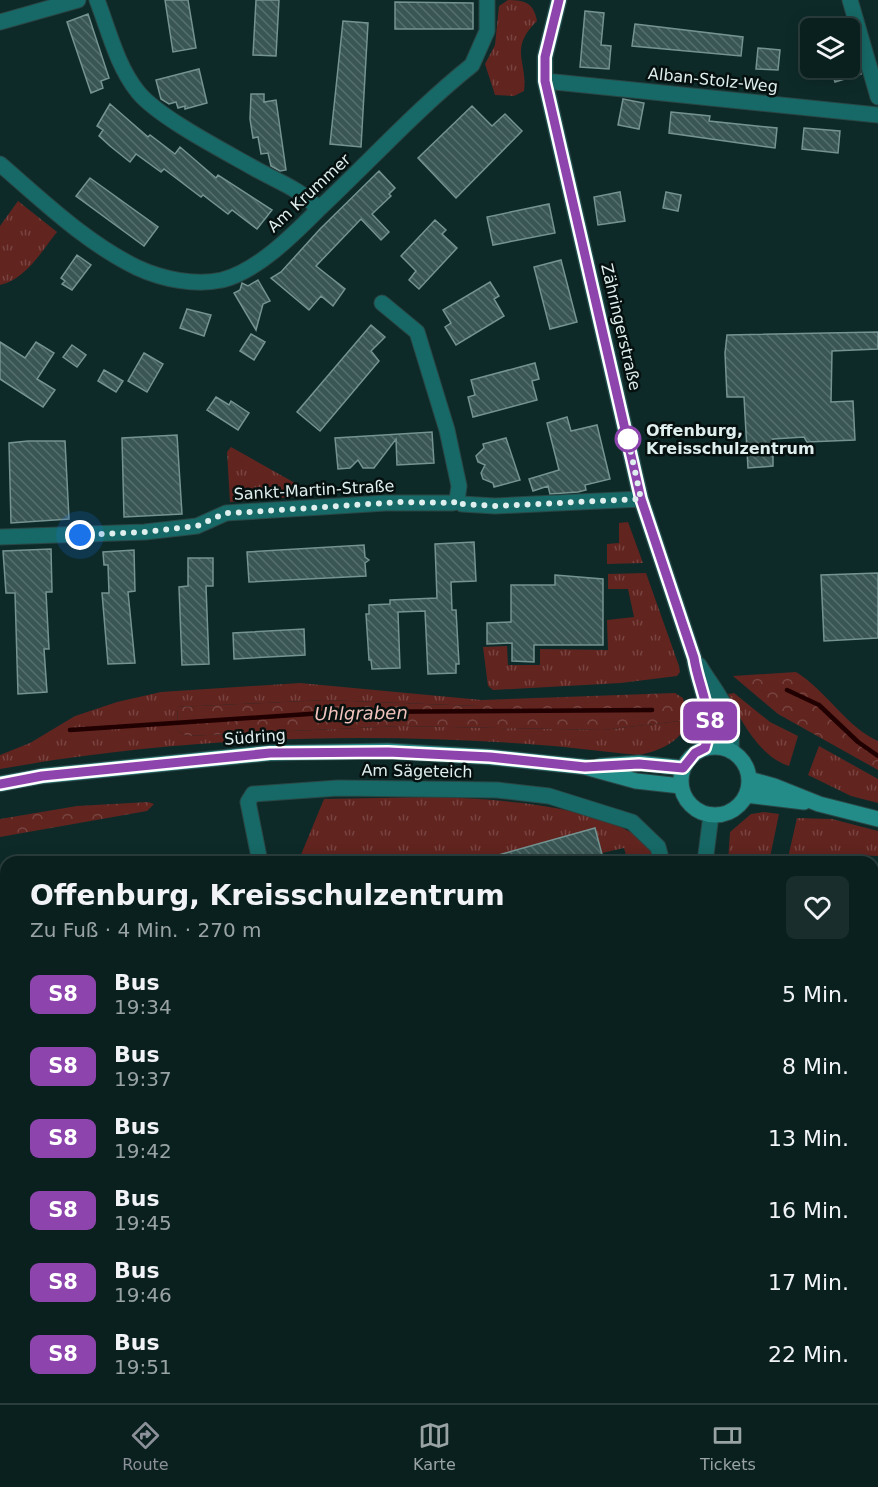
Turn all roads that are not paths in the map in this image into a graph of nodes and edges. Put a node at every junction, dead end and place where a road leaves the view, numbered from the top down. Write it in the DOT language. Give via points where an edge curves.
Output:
graph roads {
  1 [pos="78,0"];
  2 [pos="97,0"];
  3 [pos="487,0"];
  4 [pos="559,0"];
  5 [pos="850,0"];
  6 [pos="0,22"];
  7 [pos="545,81"];
  8 [pos="878,97"];
  9 [pos="878,115"];
  10 [pos="0,164"];
  11 [pos="319,210"];
  12 [pos="382,303"];
  13 [pos="641,499"];
  14 [pos="457,502"];
  15 [pos="0,537"];
  16 [pos="694,658"];
  17 [pos="705,748"];
  18 [pos="731,751"];
  19 [pos="585,767"];
  20 [pos="683,768"];
  21 [pos="749,779"];
  22 [pos="0,784"];
  23 [pos="681,786"];
  24 [pos="746,795"];
  25 [pos="819,804"];
  26 [pos="711,815"];
  27 [pos="878,819"];
  28 [pos="259,856"];
  29 [pos="660,856"];
  30 [pos="706,856"];
  1 -- 6 [label="street"];
  2 -- 11 [label="street" via="115,51 140,95 197,135 303,193"];
  3 -- 11 [label="street, Am Krummer" via="487,31 472,65"];
  4 -- 7 [label="street, Zähringerstraße" via="545,57"];
  5 -- 8 [label="street"];
  7 -- 9 [label="street, Alban-Stolz-Weg"];
  7 -- 13 [label="street, Zähringerstraße"];
  10 -- 11 [label="street, Am Krummer" via="104,250 140,269 197,283 223,280 246,269 289,240"];
  12 -- 14 [label="street" via="417,332 447,430 459,486"];
  13 -- 14 [label="street, Sankt-Martin-Straße" via="495,506"];
  13 -- 16 [label="street, Zähringerstraße"];
  14 -- 15 [label="street, Sankt-Martin-Straße" via="226,513 197,526 145,532"];
  16 -- 17 [label="street, Zähringerstraße" via="709,710"];
  16 -- 18 [label="street, Zähringerstraße" via="729,712 733,726"];
  17 -- 18 [label="street"];
  17 -- 20 [label="street" via="695,753"];
  18 -- 21 [label="street" via="743,762"];
  19 -- 20 [label="street, Südring" via="639,764"];
  19 -- 22 [label="street, Südring" via="388,752 270,753 42,776"];
  19 -- 23 [label="street, Südring" via="636,781"];
  20 -- 23 [label="street"];
  21 -- 24 [label="street"];
  21 -- 25 [label="street"];
  23 -- 26 [label="street" via="689,804"];
  24 -- 25 [label="street"];
  24 -- 26 [label="street" via="734,810"];
  25 -- 27 [label="street"];
  26 -- 30 [label="street"];
  28 -- 29 [label="street, Am Sägeteich" via="248,801 253,794 338,788 496,790 549,796 632,822 658,847"];
}
